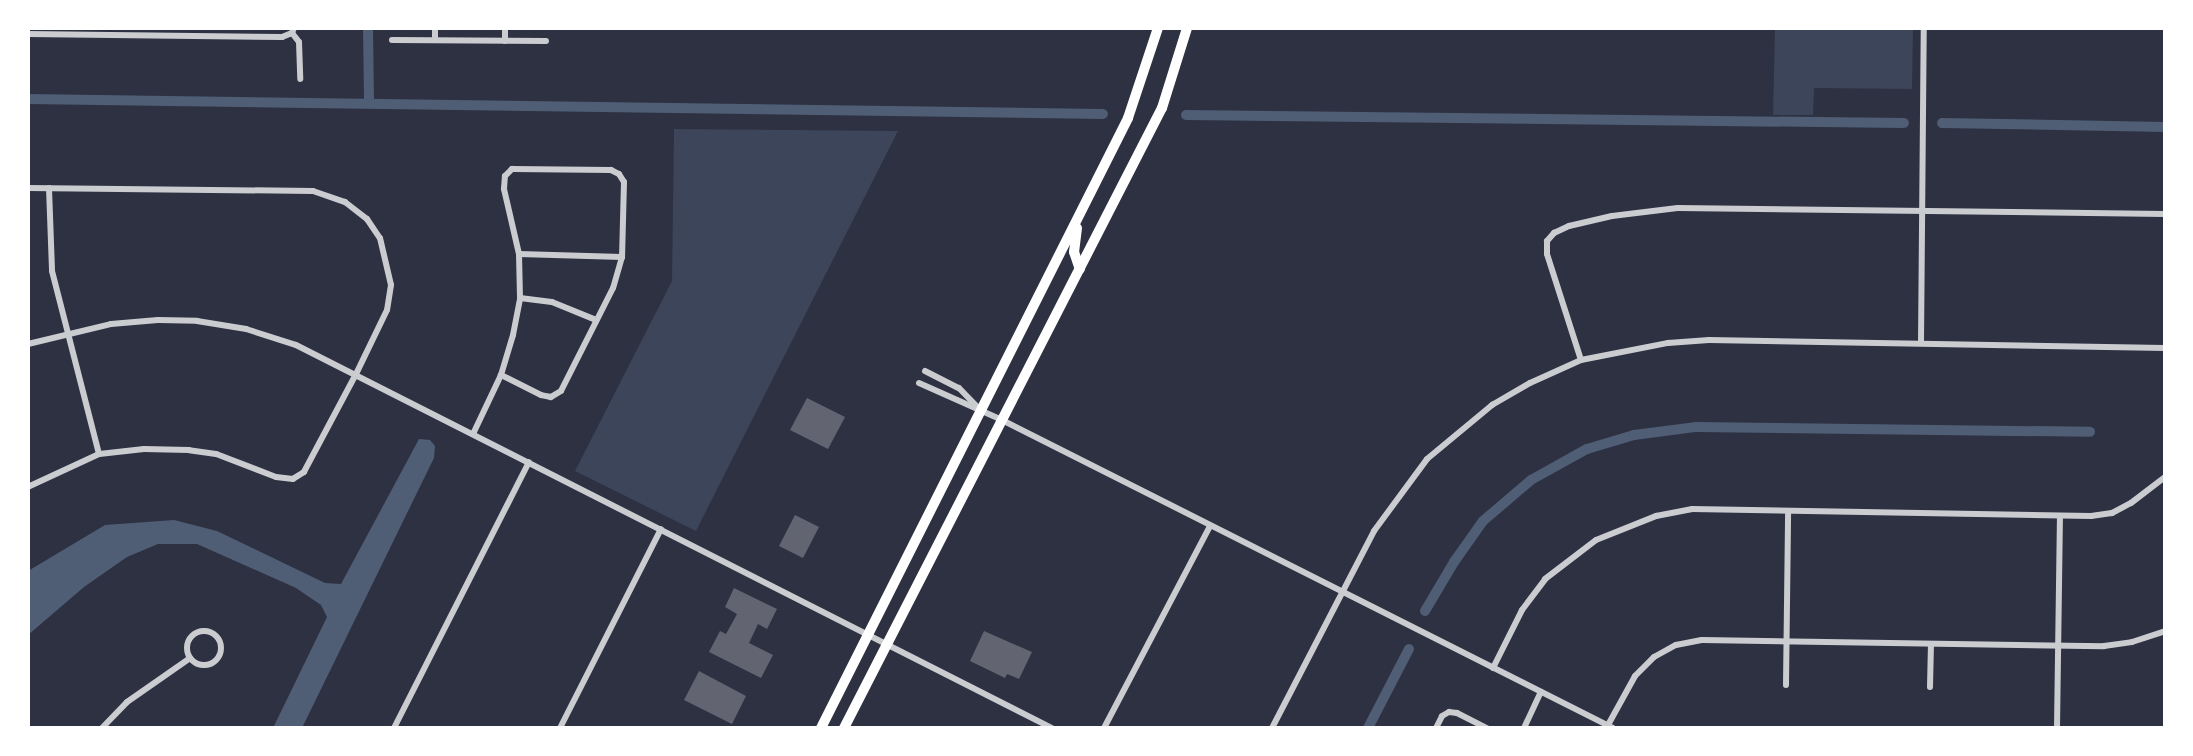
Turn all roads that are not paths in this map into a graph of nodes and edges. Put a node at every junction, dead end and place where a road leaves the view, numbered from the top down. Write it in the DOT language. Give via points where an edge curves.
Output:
graph roads {
  1 [pos="228,28"];
  2 [pos="435,28"];
  3 [pos="505,28"];
  4 [pos="1158,28"];
  5 [pos="1187,28"];
  6 [pos="1924,28"];
  7 [pos="293,30"];
  8 [pos="47,31"];
  9 [pos="156,32"];
  10 [pos="208,32"];
  11 [pos="28,34"];
  12 [pos="228,36"];
  13 [pos="392,40"];
  14 [pos="435,40"];
  15 [pos="505,41"];
  16 [pos="547,41"];
  17 [pos="300,79"];
  18 [pos="28,188"];
  19 [pos="49,188"];
  20 [pos="1923,211"];
  21 [pos="2165,215"];
  22 [pos="1079,217"];
  23 [pos="519,254"];
  24 [pos="622,257"];
  25 [pos="1080,269"];
  26 [pos="520,298"];
  27 [pos="596,320"];
  28 [pos="68,332"];
  29 [pos="1921,343"];
  30 [pos="28,344"];
  31 [pos="2165,348"];
  32 [pos="1581,360"];
  33 [pos="926,371"];
  34 [pos="356,374"];
  35 [pos="500,375"];
  36 [pos="919,383"];
  37 [pos="982,412"];
  38 [pos="1002,420"];
  39 [pos="473,434"];
  40 [pos="99,454"];
  41 [pos="529,462"];
  42 [pos="2165,477"];
  43 [pos="28,487"];
  44 [pos="1788,512"];
  45 [pos="2060,516"];
  46 [pos="1210,526"];
  47 [pos="661,529"];
  48 [pos="1342,592"];
  49 [pos="2165,631"];
  50 [pos="868,634"];
  51 [pos="1786,642"];
  52 [pos="887,643"];
  53 [pos="1931,644"];
  54 [pos="2058,646"];
  55 [pos="190,658"];
  56 [pos="1493,668"];
  57 [pos="1786,685"];
  58 [pos="1930,687"];
  59 [pos="1541,692"];
  60 [pos="1611,727"];
  61 [pos="102,728"];
  62 [pos="394,728"];
  63 [pos="560,728"];
  64 [pos="821,728"];
  65 [pos="844,728"];
  66 [pos="1052,728"];
  67 [pos="1104,728"];
  68 [pos="1272,728"];
  69 [pos="1436,728"];
  70 [pos="1487,728"];
  71 [pos="1524,728"];
  72 [pos="2057,728"];
  1 -- 12 [label="street"];
  2 -- 14 [label="street"];
  3 -- 15 [label="street"];
  4 -- 22 [label="main road" via="1128,118"];
  5 -- 25 [label="main road" via="1161,108"];
  6 -- 20 [label="street"];
  7 -- 12 [label="street" via="282,37"];
  7 -- 17 [label="street" via="299,42"];
  8 -- 9 [label="street"];
  8 -- 11 [label="street"];
  9 -- 10 [label="street"];
  10 -- 12 [label="street"];
  13 -- 14 [label="street"];
  14 -- 15 [label="street"];
  15 -- 16 [label="street"];
  18 -- 19 [label="street"];
  19 -- 28 [label="street" via="52,271"];
  19 -- 34 [label="street" via="313,191 345,202 367,219 380,238 391,285 387,310"];
  20 -- 21 [label="street"];
  20 -- 29 [label="street"];
  20 -- 32 [label="street" via="1678,208 1569,226 1547,241 1547,254"];
  22 -- 25 [label="main road" via="1074,252"];
  22 -- 37 [label="main road"];
  23 -- 24 [label="street"];
  23 -- 24 [label="street" via="504,189 505,176 512,169 611,170 624,182"];
  23 -- 26 [label="street"];
  24 -- 27 [label="street" via="613,288"];
  25 -- 38 [label="main road"];
  26 -- 27 [label="street" via="552,302"];
  26 -- 35 [label="street"];
  27 -- 35 [label="street" via="561,391 551,397"];
  28 -- 30 [label="street"];
  28 -- 34 [label="street" via="111,324 197,321 246,329 296,345"];
  28 -- 40 [label="street"];
  29 -- 31 [label="street"];
  29 -- 32 [label="street" via="1709,340"];
  32 -- 48 [label="street" via="1492,405 1427,459 1374,531"];
  33 -- 37 [label="street" via="959,388"];
  34 -- 39 [label="street"];
  34 -- 40 [label="street" via="304,472 293,479 189,450"];
  35 -- 39 [label="street"];
  36 -- 37 [label="street"];
  37 -- 38 [label="street"];
  37 -- 50 [label="main road"];
  38 -- 46 [label="street"];
  38 -- 52 [label="main road"];
  39 -- 41 [label="street"];
  40 -- 43 [label="street"];
  41 -- 47 [label="street"];
  41 -- 62 [label="street"];
  42 -- 45 [label="street" via="2112,513"];
  44 -- 45 [label="street"];
  44 -- 51 [label="street"];
  44 -- 56 [label="street" via="1692,509 1656,516 1596,540 1545,579 1522,610"];
  45 -- 54 [label="street"];
  46 -- 48 [label="street"];
  46 -- 67 [label="street"];
  47 -- 50 [label="street"];
  47 -- 63 [label="street"];
  48 -- 56 [label="street"];
  48 -- 68 [label="street"];
  49 -- 54 [label="street" via="2132,642"];
  50 -- 52 [label="street"];
  50 -- 64 [label="main road"];
  51 -- 53 [label="street"];
  51 -- 57 [label="street"];
  51 -- 60 [label="street" via="1702,640 1676,645 1654,657 1635,676"];
  52 -- 65 [label="main road"];
  52 -- 66 [label="street"];
  53 -- 54 [label="street"];
  53 -- 58 [label="street"];
  54 -- 72 [label="street"];
  55 -- 55 [label="street" via="188,641 196,633 208,631 218,637 221,647 215,661 205,665"];
  55 -- 61 [label="street" via="127,702"];
  56 -- 59 [label="street"];
  59 -- 60 [label="street"];
  59 -- 71 [label="street"];
  69 -- 70 [label="street" via="1449,712"];
}
